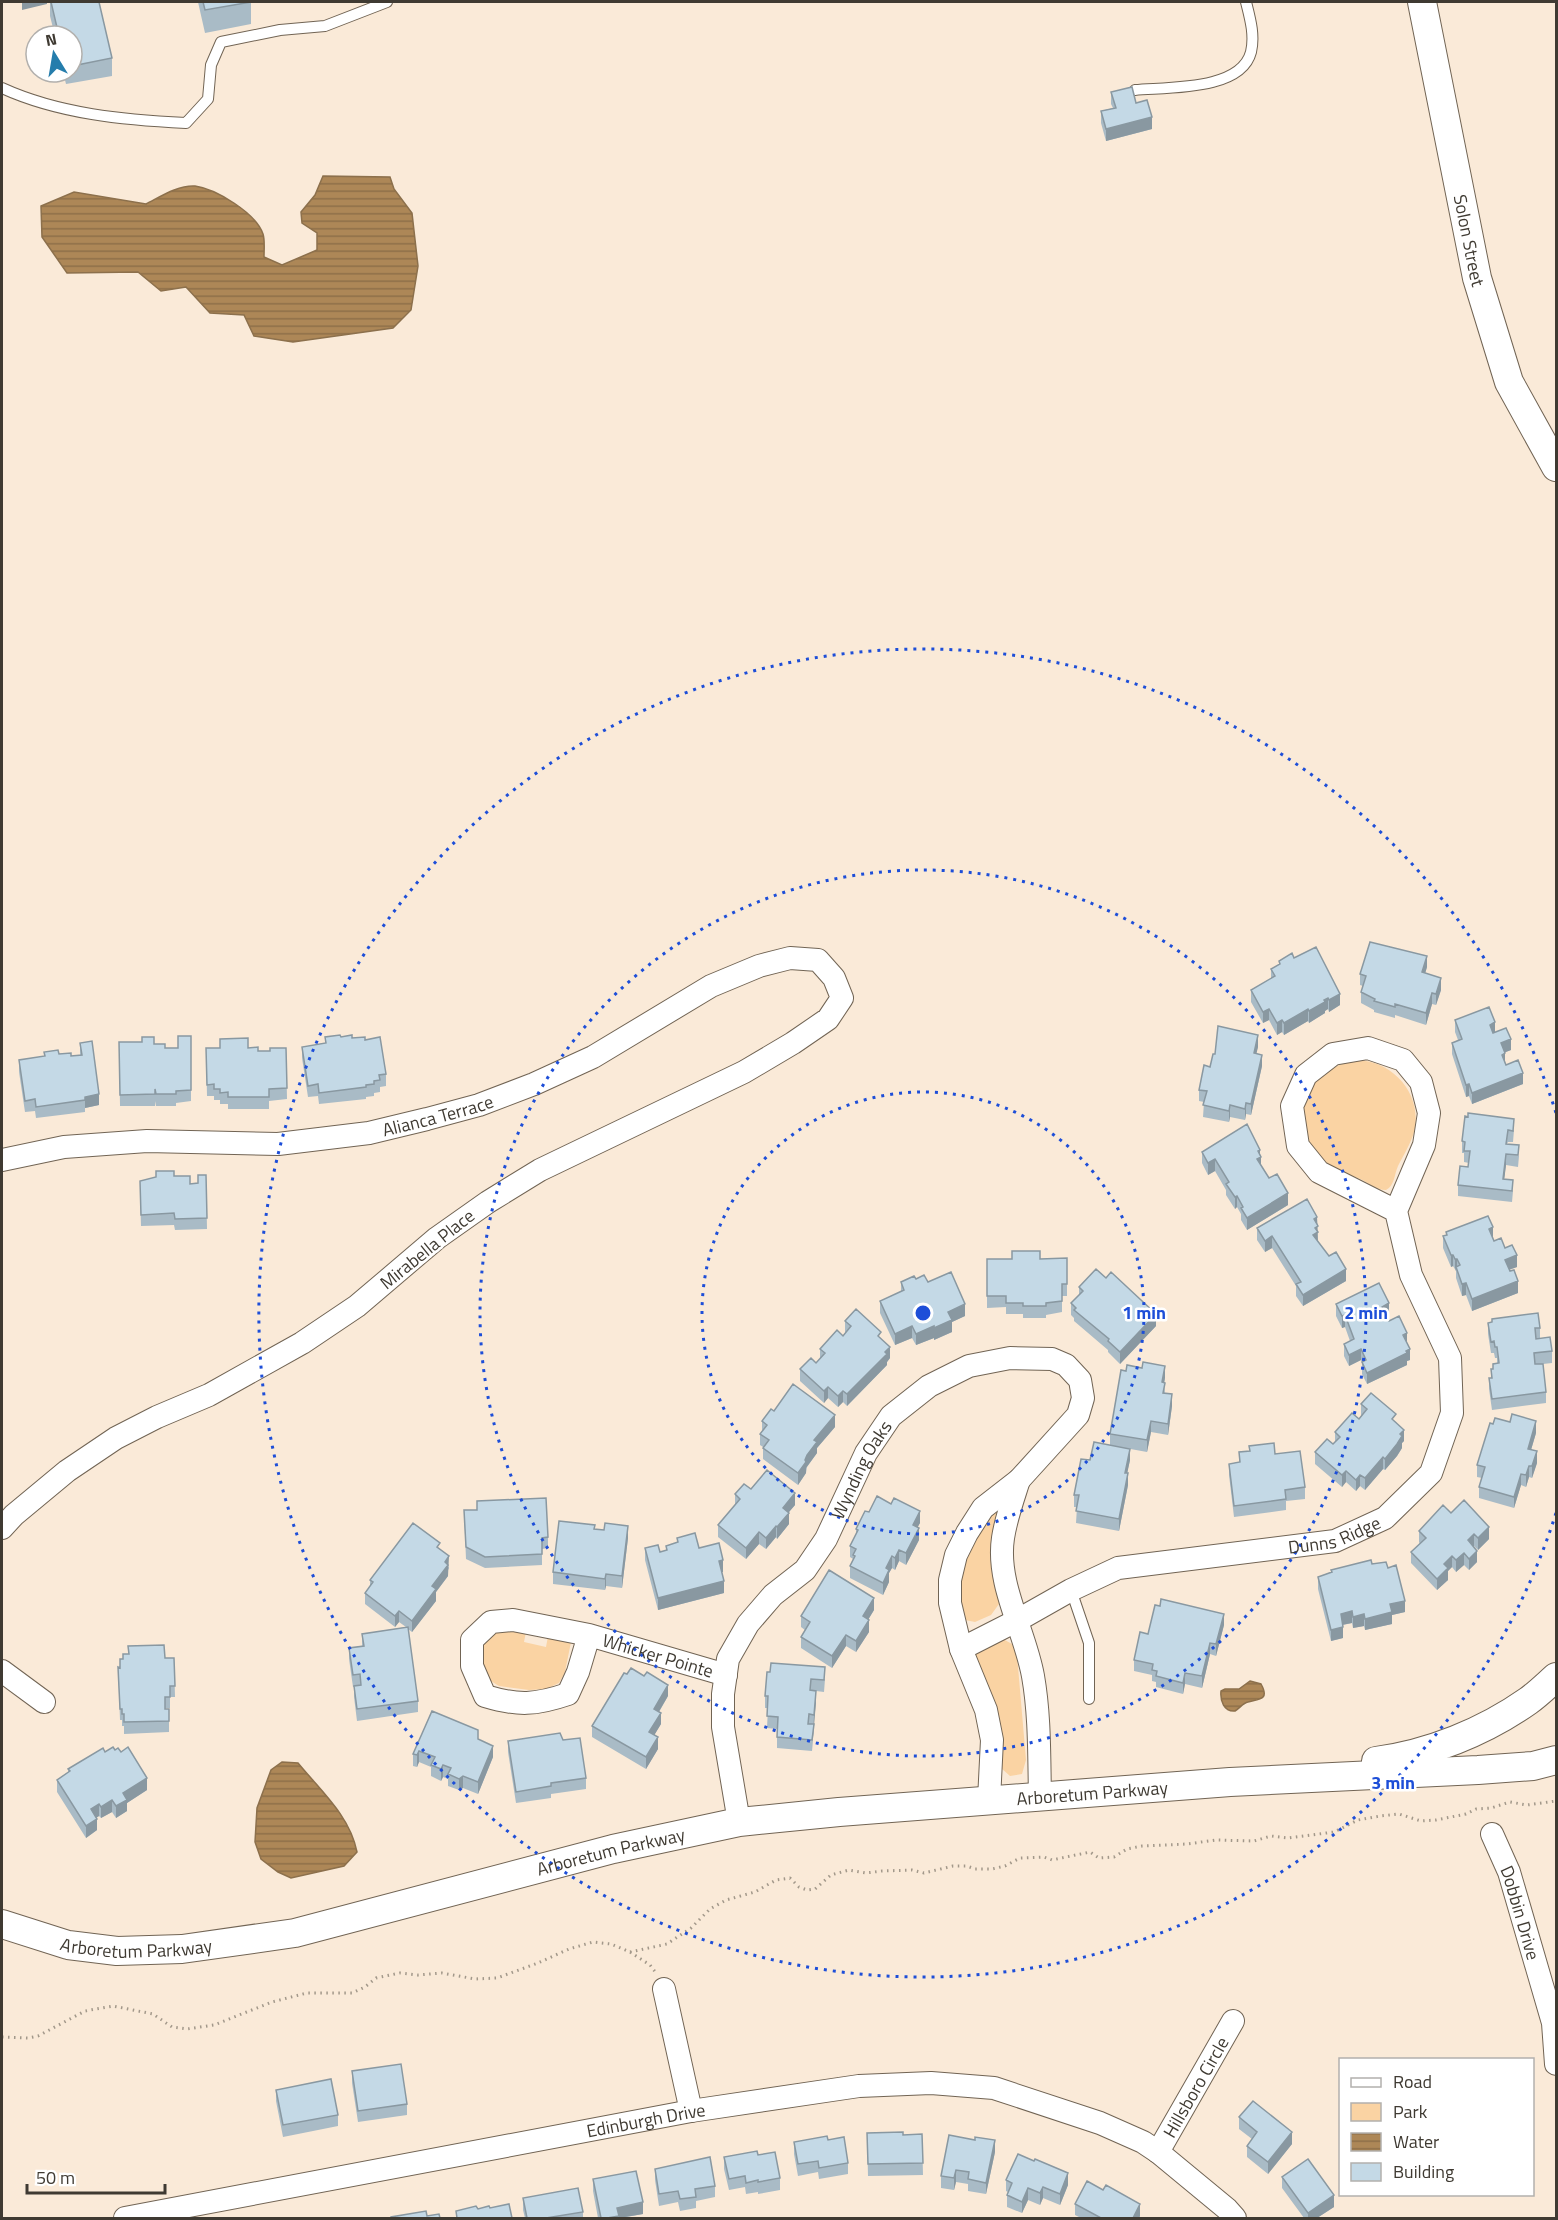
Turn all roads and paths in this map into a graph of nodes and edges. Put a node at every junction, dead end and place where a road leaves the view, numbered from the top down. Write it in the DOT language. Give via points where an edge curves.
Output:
graph roads {
  1 [pos="387,2"];
  2 [pos="1246,2"];
  3 [pos="1422,2"];
  4 [pos="2,88"];
  5 [pos="1135,90"];
  6 [pos="1557,467"];
  7 [pos="834,978"];
  8 [pos="2,1160"];
  9 [pos="1396,1211"];
  10 [pos="1019,1480"];
  11 [pos="2,1528"];
  12 [pos="1071,1590"];
  13 [pos="1018,1620"];
  14 [pos="589,1635"];
  15 [pos="961,1648"];
  16 [pos="2,1671"];
  17 [pos="726,1675"];
  18 [pos="1557,1677"];
  19 [pos="1089,1699"];
  20 [pos="44,1702"];
  21 [pos="1557,1760"];
  22 [pos="1230,1782"];
  23 [pos="1040,1796"];
  24 [pos="989,1800"];
  25 [pos="1557,1801"];
  26 [pos="739,1822"];
  27 [pos="1492,1834"];
  28 [pos="2,1924"];
  29 [pos="630,1952"];
  30 [pos="664,1989"];
  31 [pos="1233,2021"];
  32 [pos="2,2037"];
  33 [pos="1557,2064"];
  34 [pos="691,2110"];
  35 [pos="1158,2152"];
  36 [pos="134,2218"];
  37 [pos="1235,2218"];
  1 -- 4 [label="lane" via="326,26 221,42 211,65 208,99 186,123 131,120 74,110 27,100"];
  2 -- 5 [label="lane" via="1253,35 1243,67 1222,80"];
  3 -- 6 [label="street, Solon Street" via="1477,278 1499,354 1509,382"];
  7 -- 8 [label="street, Alianca Terrace" via="818,960 790,958 759,966 711,986 593,1057 534,1084 479,1105 369,1133 278,1144 147,1141 64,1147"];
  7 -- 11 [label="street, Mirabella Place" via="842,998 828,1019 793,1043 744,1072 540,1170 437,1238 357,1306 302,1343 209,1395 116,1438 67,1471"];
  9 -- 9 [label="street" via="1319,1172 1298,1146 1292,1106 1306,1076 1333,1054 1368,1048 1402,1060 1421,1082 1429,1113 1424,1145"];
  9 -- 12 [label="street, Dunns Ridge" via="1411,1275 1450,1358 1452,1413 1431,1473 1385,1518 1335,1541 1118,1568"];
  10 -- 13 [label="street, Wynding Oaks" via="1002,1539 1008,1592"];
  10 -- 15 [label="street, Wynding Oaks" via="983,1508 956,1555 950,1603"];
  10 -- 17 [label="street, Wynding Oaks" via="1078,1415 1083,1398 1080,1380 1066,1365 1052,1359 1010,1358 969,1366 929,1386 891,1416 878,1433 826,1539 805,1570 773,1595 748,1624 728,1659"];
  12 -- 13 [label="street, Dunns Ridge"];
  12 -- 19 [label="lane" via="1089,1643"];
  13 -- 15 [label="street, Dunns Ridge"];
  13 -- 23 [label="street, Wynding Oaks" via="1028,1648 1038,1707"];
  14 -- 14 [label="street, Whicker Pointe" via="513,1620 491,1622 472,1640 472,1666 485,1696 509,1703 543,1702 568,1694"];
  14 -- 17 [label="street, Whicker Pointe"];
  15 -- 24 [label="street, Wynding Oaks" via="986,1710 992,1740"];
  16 -- 20 [label="street"];
  17 -- 26 [label="street, Wynding Oaks" via="723,1727"];
  18 -- 22 [label="street, Arboretum Parkway" via="1528,1701 1470,1734 1405,1757"];
  21 -- 22 [label="street, Arboretum Parkway" via="1478,1770"];
  22 -- 23 [label="street, Arboretum Parkway"];
  23 -- 24 [label="street, Arboretum Parkway"];
  24 -- 26 [label="street, Arboretum Parkway"];
  25 -- 29 [label="path" via="1527,1805 1510,1802 1436,1820 1389,1815 1358,1820 1334,1833 1288,1838 1142,1846 1114,1857 1099,1858 1090,1852 1052,1860 1020,1858 992,1869 967,1866 924,1873 849,1870 831,1875 822,1886 807,1890 790,1878 776,1880 710,1909 667,1944"];
  26 -- 28 [label="street, Arboretum Parkway" via="613,1849 295,1933 222,1944 117,1951 68,1945"];
  27 -- 33 [label="street, Dobbin Drive" via="1509,1872 1550,2012"];
  29 -- 30 [label="path" via="650,1965"];
  29 -- 32 [label="path" via="593,1942 486,1980 442,1973 400,1973 376,1978 352,1993 307,1993 197,2028 172,2027 153,2014 113,2006 85,2012 38,2036"];
  30 -- 34 [label="street"];
  31 -- 35 [label="street, Hillsboro Circle"];
  34 -- 35 [label="street, Edinburgh Drive" via="859,2086 974,2086 994,2088 1100,2123"];
  34 -- 36 [label="street, Edinburgh Drive"];
  35 -- 37 [label="street, Edinburgh Drive"];
}
